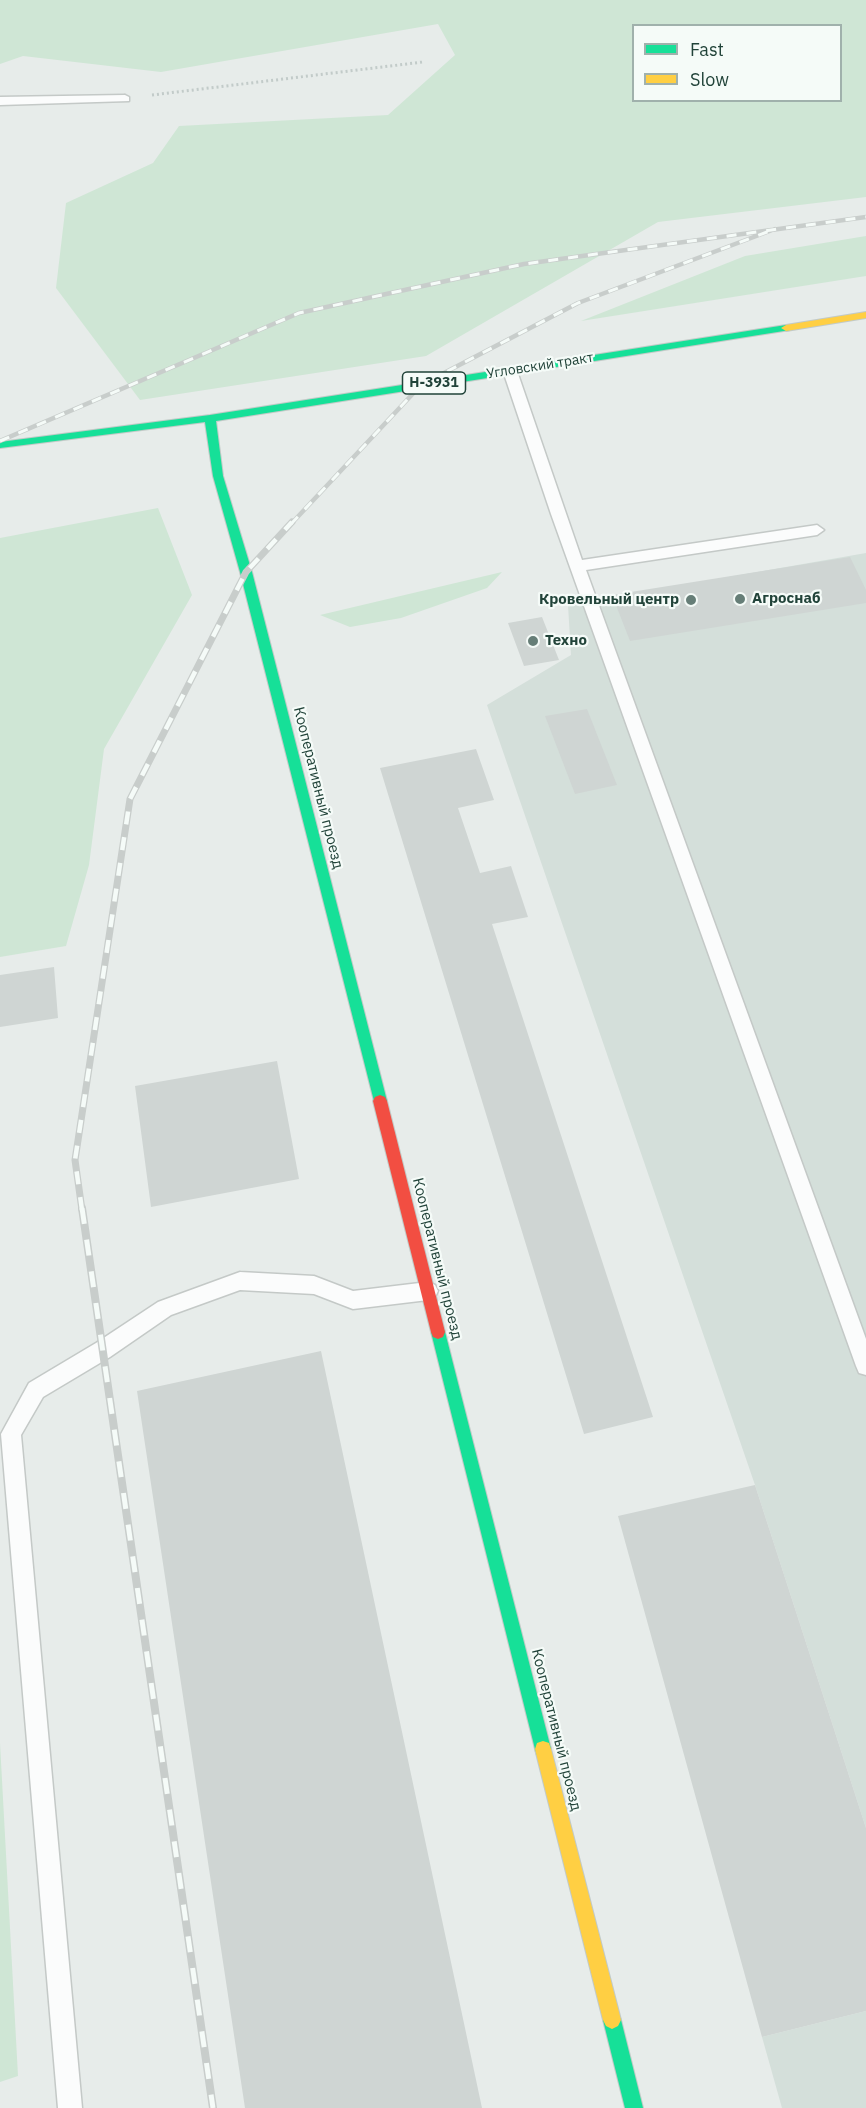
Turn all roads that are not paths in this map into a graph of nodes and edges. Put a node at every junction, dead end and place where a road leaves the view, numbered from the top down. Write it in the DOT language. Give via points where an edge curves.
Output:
graph roads {
  1 [pos="125,99"];
  2 [pos="0,100"];
  3 [pos="866,315"];
  4 [pos="510,371"];
  5 [pos="210,418"];
  6 [pos="0,445"];
  7 [pos="817,531"];
  8 [pos="577,566"];
  9 [pos="428,1291"];
  10 [pos="866,1366"];
  11 [pos="69,2108"];
  12 [pos="634,2108"];
  1 -- 2 [label="lane"];
  3 -- 4 [label="main road, Угловский тракт / Н-3931"];
  4 -- 5 [label="main road, Угловский тракт / Н-3931"];
  4 -- 8 [label="lane"];
  5 -- 6 [label="main road, Угловский тракт / Н-3931"];
  5 -- 9 [label="main road, Кооперативный проезд" via="218,476 246,572"];
  7 -- 8 [label="lane"];
  8 -- 10 [label="lane"];
  9 -- 11 [label="lane" via="352,1300 314,1285 240,1281 165,1308 36,1390 11,1434"];
  9 -- 12 [label="main road, Кооперативный проезд"];
}
